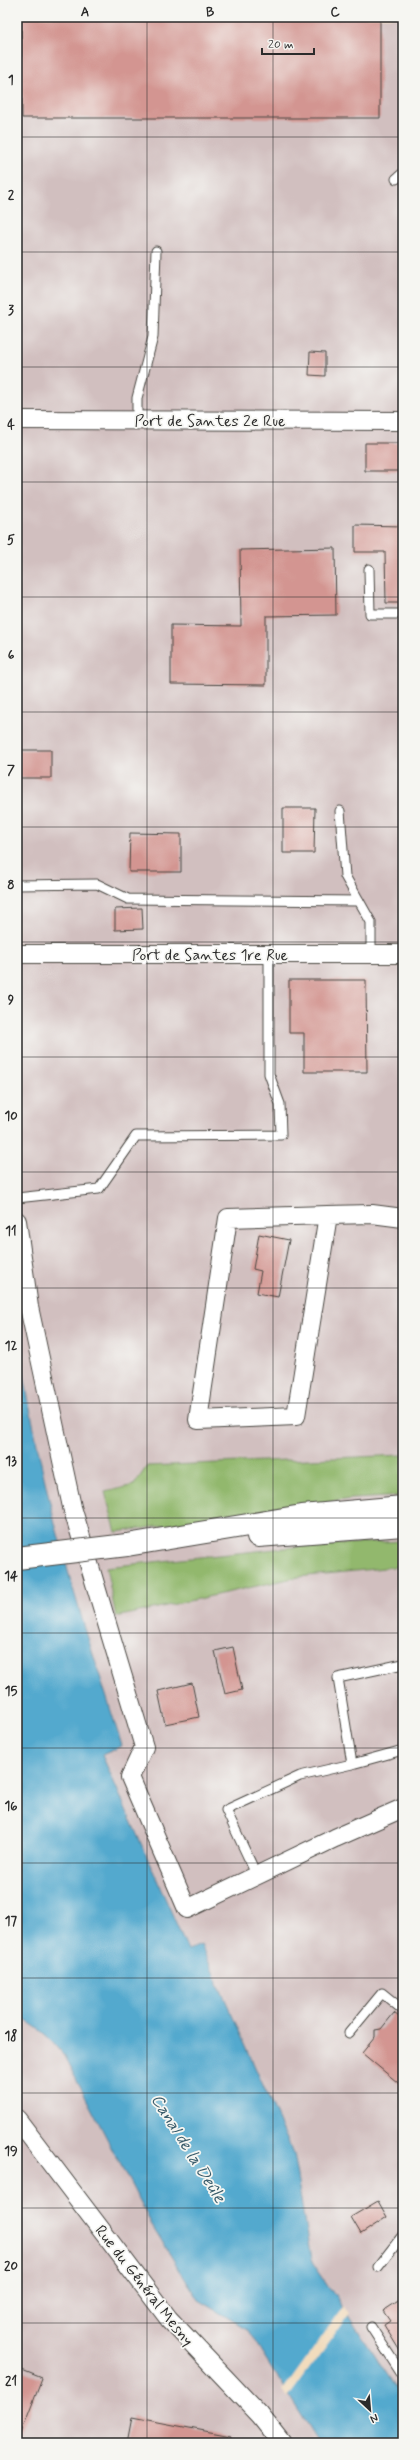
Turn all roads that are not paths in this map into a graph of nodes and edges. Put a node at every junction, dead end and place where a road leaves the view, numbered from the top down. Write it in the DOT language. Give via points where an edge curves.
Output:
graph roads {
  1 [pos="156,250"];
  2 [pos="17,420"];
  3 [pos="137,420"];
  4 [pos="403,421"];
  5 [pos="369,569"];
  6 [pos="403,614"];
  7 [pos="340,811"];
  8 [pos="17,886"];
  9 [pos="359,901"];
  10 [pos="17,954"];
  11 [pos="268,954"];
  12 [pos="370,954"];
  13 [pos="403,954"];
  14 [pos="17,1198"];
  15 [pos="328,1215"];
  16 [pos="403,1218"];
  17 [pos="17,1221"];
  18 [pos="403,1507"];
  19 [pos="403,1525"];
  20 [pos="127,1545"];
  21 [pos="17,1558"];
  22 [pos="403,1664"];
  23 [pos="403,1750"];
  24 [pos="352,1764"];
  25 [pos="403,1808"];
  26 [pos="257,1876"];
  27 [pos="403,2010"];
  28 [pos="349,2033"];
  29 [pos="17,2119"];
  30 [pos="403,2235"];
  31 [pos="378,2267"];
  32 [pos="371,2328"];
  33 [pos="403,2376"];
  34 [pos="282,2443"];
  1 -- 3 [label="lane" via="153,337 137,398"];
  2 -- 3 [label="street, Port de Santes 2e Rue"];
  3 -- 4 [label="street, Port de Santes 2e Rue"];
  5 -- 6 [label="lane" via="370,614"];
  7 -- 9 [label="lane" via="345,876"];
  8 -- 9 [label="lane" via="97,884 128,899"];
  9 -- 12 [label="lane" via="371,922"];
  10 -- 11 [label="street, Port de Santes 1re Rue"];
  11 -- 12 [label="street, Port de Santes 1re Rue"];
  11 -- 14 [label="lane" via="269,1074 280,1104 281,1135 136,1136 99,1189"];
  12 -- 13 [label="street, Port de Santes 1re Rue"];
  15 -- 15 [label="street" via="228,1218 198,1420 296,1416"];
  15 -- 16 [label="street" via="372,1214"];
  17 -- 26 [label="street" via="29,1307 70,1500 144,1747 130,1777 187,1909"];
  18 -- 20 [label="main road" via="302,1516"];
  19 -- 20 [label="main road"];
  20 -- 21 [label="main road, bridge"];
  22 -- 24 [label="lane" via="338,1678"];
  23 -- 24 [label="lane"];
  24 -- 26 [label="lane" via="300,1776 226,1810"];
  25 -- 26 [label="street"];
  27 -- 28 [label="lane" via="382,1993"];
  29 -- 34 [label="street, Rue du Général Mesny" via="169,2319 260,2415"];
  30 -- 31 [label="lane"];
  32 -- 33 [label="lane"];
}
